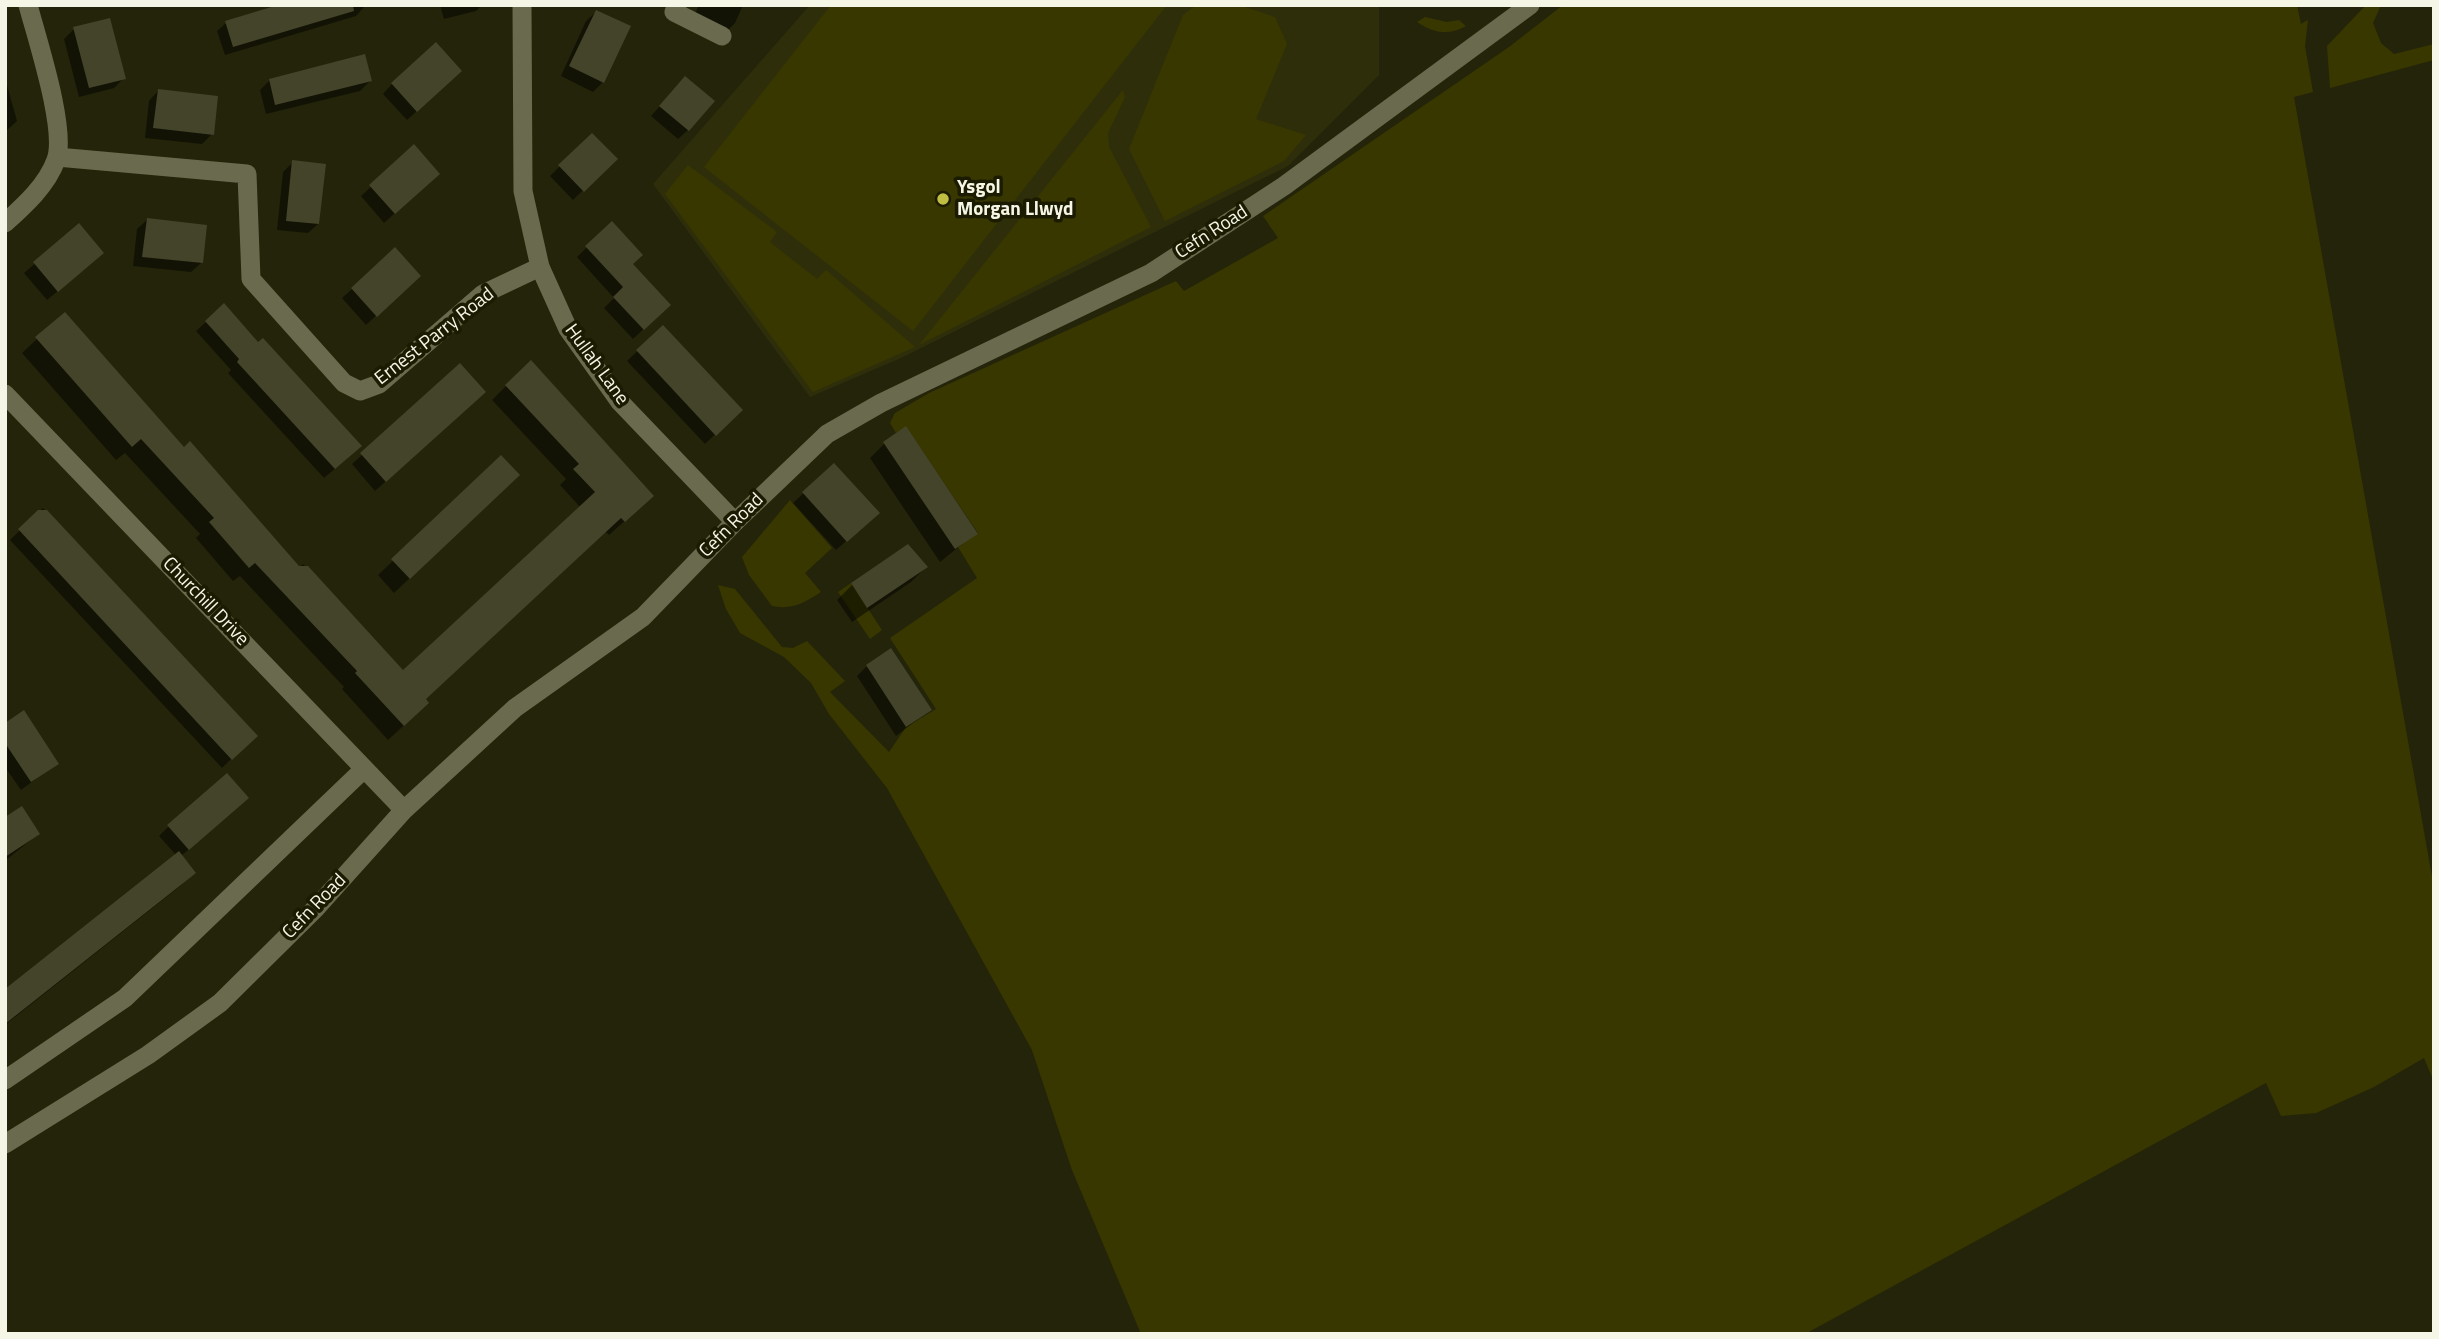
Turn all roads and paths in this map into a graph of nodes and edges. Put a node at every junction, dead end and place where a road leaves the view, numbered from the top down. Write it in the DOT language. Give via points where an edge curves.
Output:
graph roads {
  1 [pos="28,5"];
  2 [pos="522,5"];
  3 [pos="677,5"];
  4 [pos="1530,5"];
  5 [pos="722,36"];
  6 [pos="57,157"];
  7 [pos="5,223"];
  8 [pos="540,267"];
  9 [pos="5,395"];
  10 [pos="735,522"];
  11 [pos="364,769"];
  12 [pos="404,810"];
  13 [pos="5,1080"];
  14 [pos="5,1144"];
  1 -- 6 [label="street" via="58,123"];
  2 -- 8 [label="street, Hullah Lane" via="523,191"];
  3 -- 5 [label="street" via="674,12"];
  4 -- 10 [label="street, Cefn Road" via="1284,186 1151,273 881,403 827,434"];
  6 -- 7 [label="street" via="46,179"];
  6 -- 8 [label="street, Ernest Parry Road" via="247,174 251,279 344,383 360,391 379,384 483,295"];
  8 -- 10 [label="street, Hullah Lane" via="568,329 621,402"];
  9 -- 11 [label="street, Churchill Drive"];
  10 -- 12 [label="street, Cefn Road" via="643,617 515,708"];
  11 -- 12 [label="street, Churchill Drive"];
  11 -- 13 [label="street" via="125,998"];
  12 -- 14 [label="street, Cefn Road" via="316,908 220,1003 148,1055"];
}
